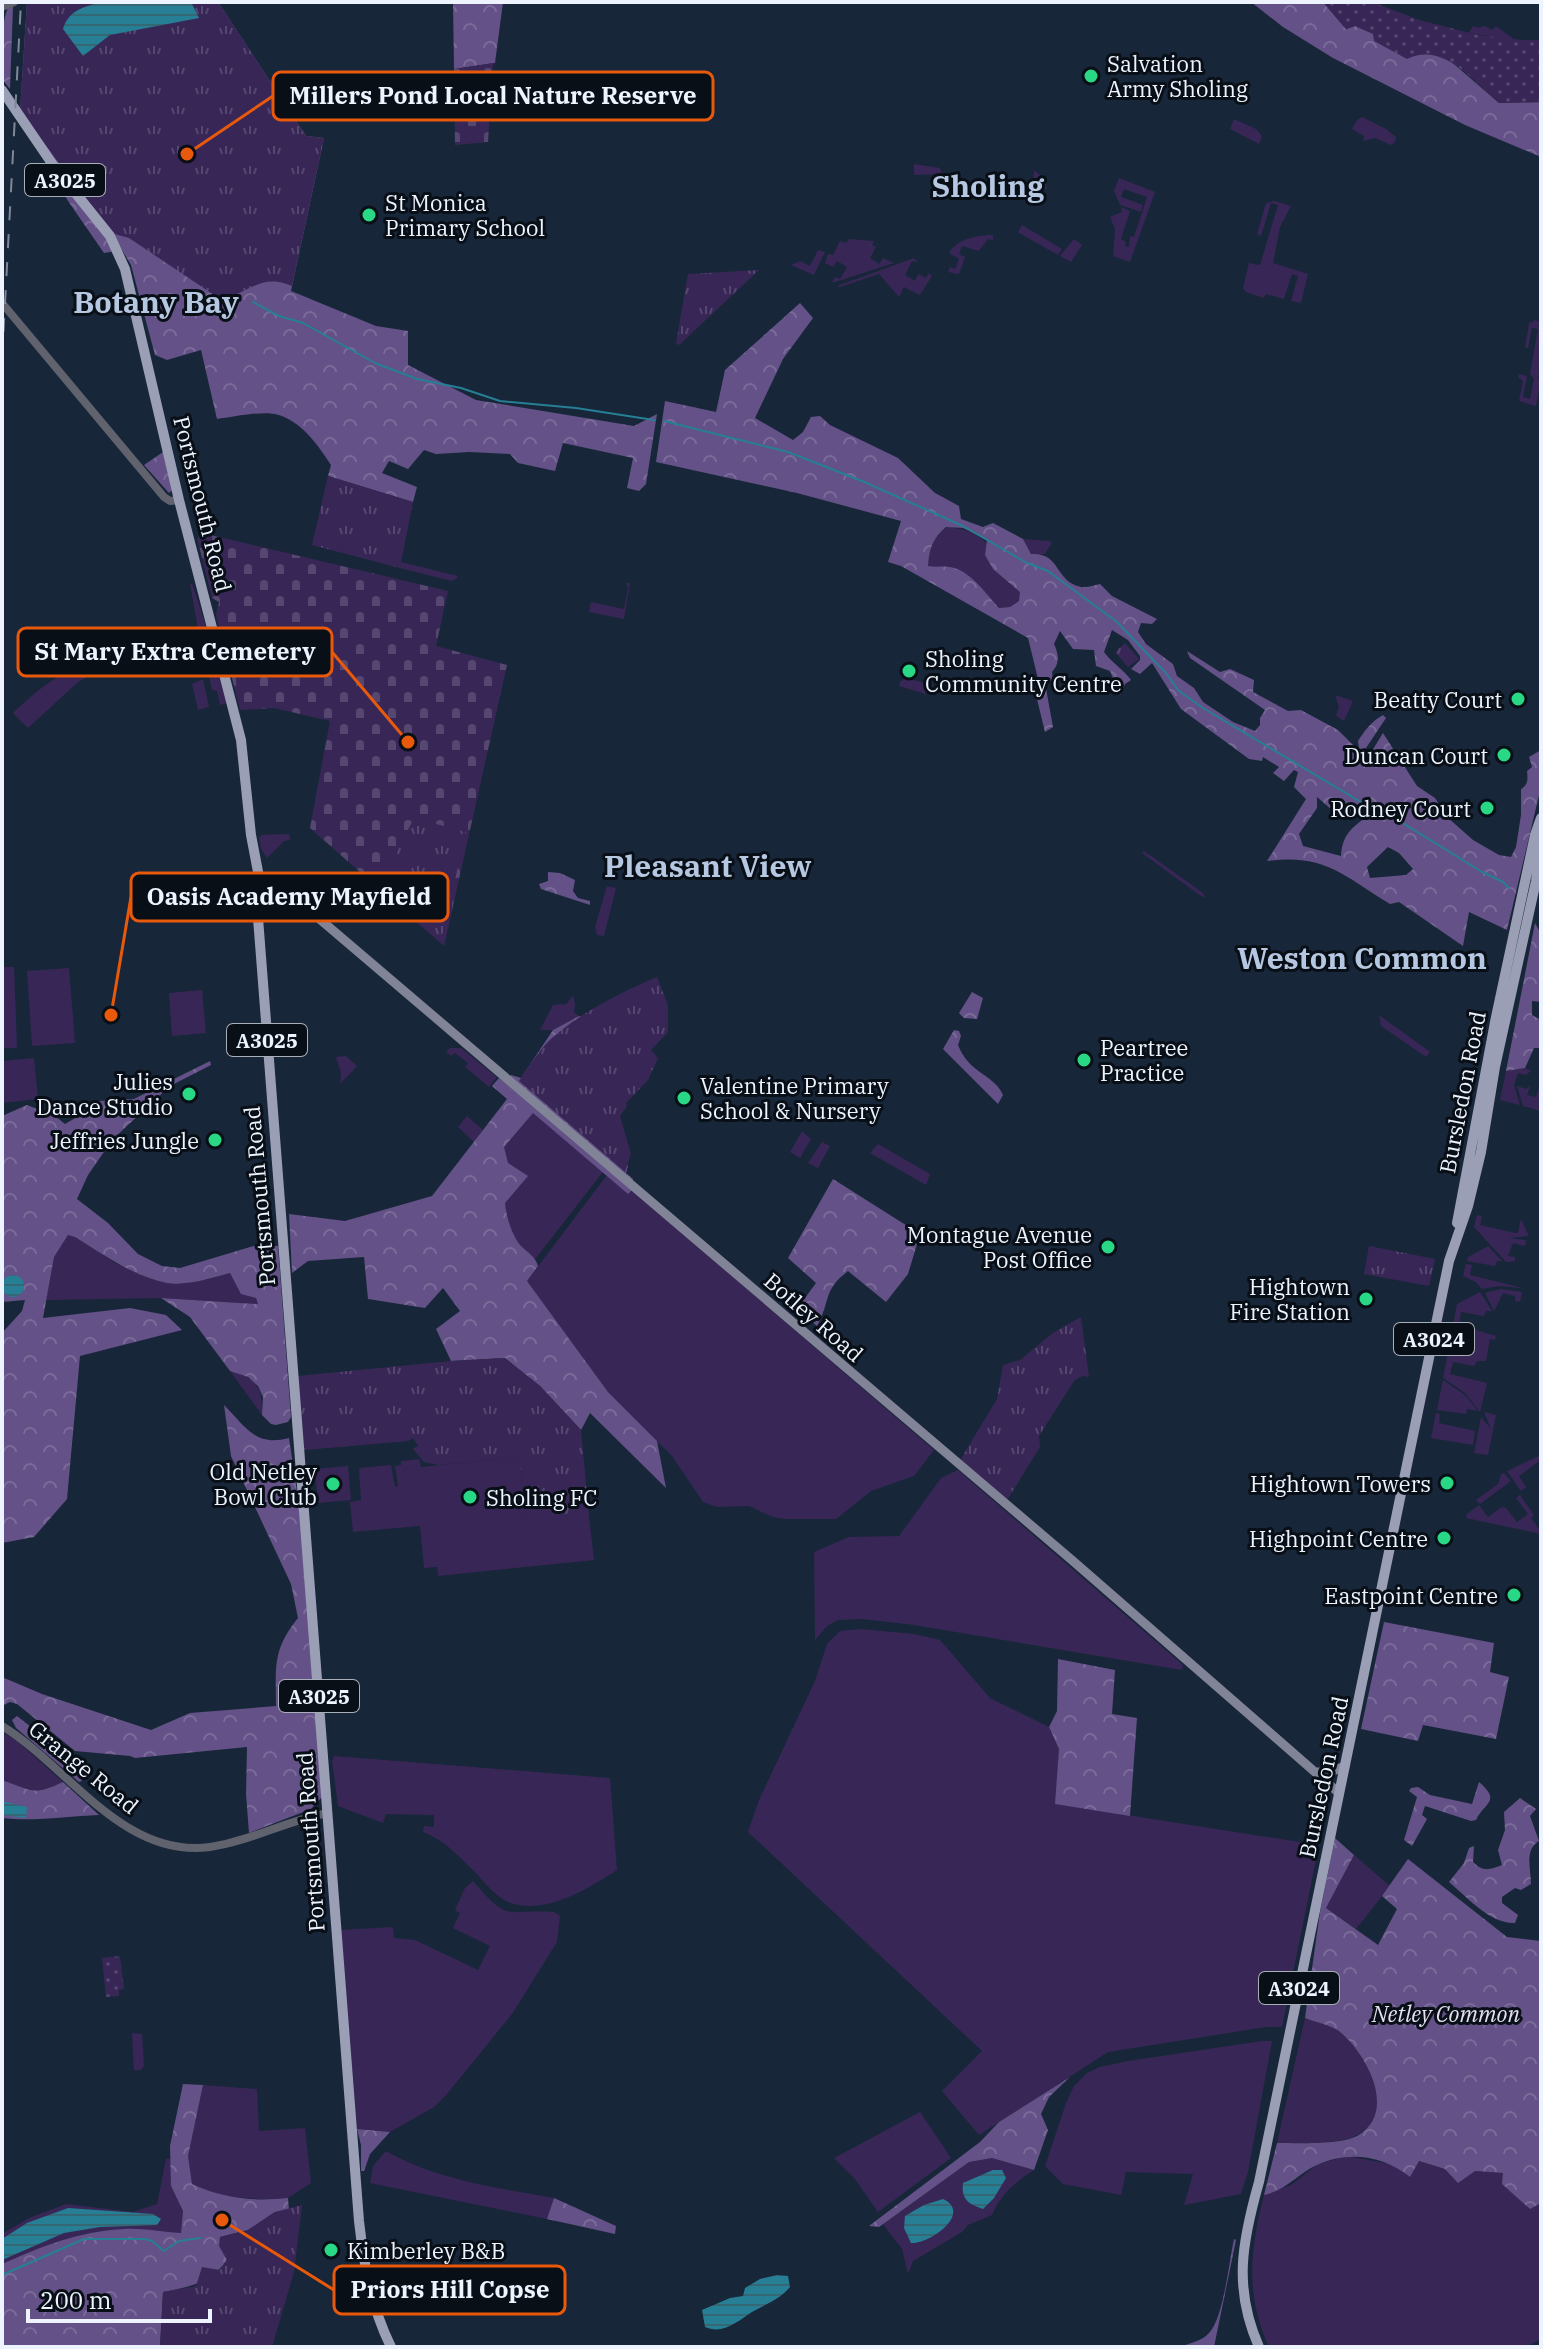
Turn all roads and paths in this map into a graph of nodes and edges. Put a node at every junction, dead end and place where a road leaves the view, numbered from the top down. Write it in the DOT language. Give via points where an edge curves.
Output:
graph roads {
  1 [pos="14,2"];
  2 [pos="2,7"];
  3 [pos="2,90"];
  4 [pos="2,303"];
  5 [pos="179,500"];
  6 [pos="1541,818"];
  7 [pos="1541,843"];
  8 [pos="259,877"];
  9 [pos="1457,1233"];
  10 [pos="2,1726"];
  11 [pos="1345,1766"];
  12 [pos="1315,1770"];
  13 [pos="1339,1793"];
  14 [pos="328,1813"];
  15 [pos="391,2347"];
  16 [pos="1256,2347"];
  1 -- 2 [label="street"];
  3 -- 5 [label="main road, Portsmouth Road / A3025" via="110,236 125,269"];
  4 -- 5 [label="street" via="164,497"];
  5 -- 8 [label="main road, Portsmouth Road / A3025" via="241,740"];
  6 -- 9 [label="main road, Bursledon Road / A3024" via="1496,1017"];
  7 -- 9 [label="main road, Bursledon Road / A3024" via="1475,1180"];
  8 -- 12 [label="main road, Botley Road" via="275,881"];
  8 -- 14 [label="main road, Portsmouth Road / A3025" via="255,886"];
  9 -- 11 [label="main road, Bursledon Road / A3024"];
  10 -- 14 [label="street, Grange Road" via="121,1823 178,1847 254,1838"];
  11 -- 12 [label="main road" via="1328,1773"];
  11 -- 13 [label="main road, Bursledon Road / A3024"];
  12 -- 13 [label="main road, Botley Road"];
  13 -- 16 [label="main road, Bursledon Road / A3024" via="1243,2251 1242,2293"];
  14 -- 15 [label="main road, Portsmouth Road / A3025" via="364,2266"];
}
